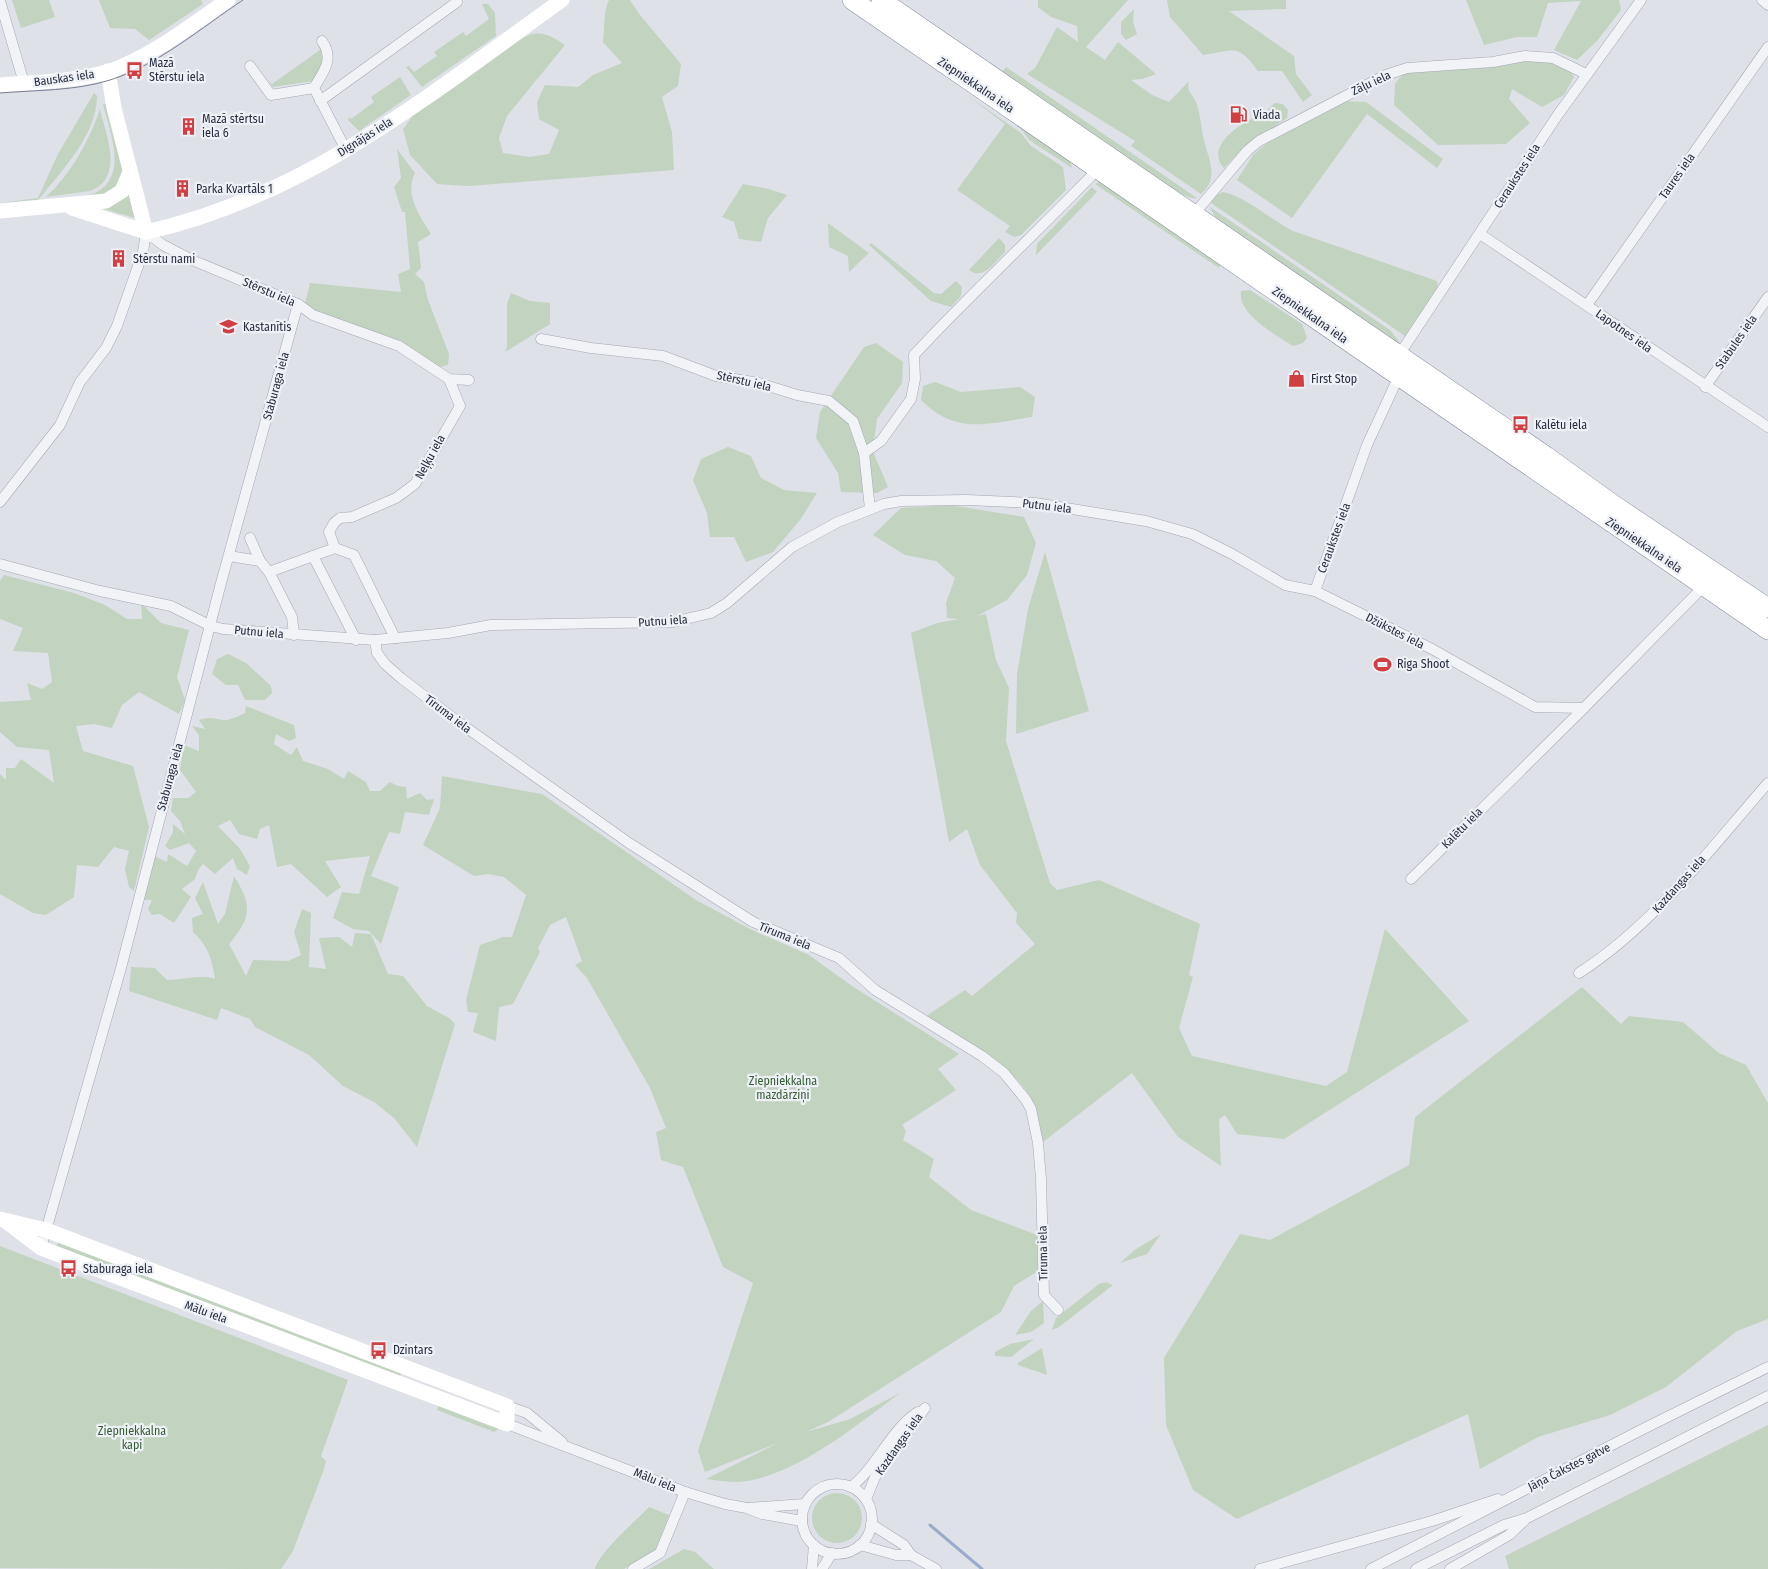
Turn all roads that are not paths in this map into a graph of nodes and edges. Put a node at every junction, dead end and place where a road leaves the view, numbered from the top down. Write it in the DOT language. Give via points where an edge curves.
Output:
graph roads {
  1 [pos="228,0"];
  2 [pos="562,0"];
  3 [pos="852,0"];
  4 [pos="881,0"];
  5 [pos="1641,0"];
  6 [pos="1762,0"];
  7 [pos="0,1"];
  8 [pos="457,2"];
  9 [pos="1768,5"];
  10 [pos="322,42"];
  11 [pos="1768,48"];
  12 [pos="250,66"];
  13 [pos="108,71"];
  14 [pos="1586,74"];
  15 [pos="24,83"];
  16 [pos="0,85"];
  17 [pos="314,88"];
  18 [pos="320,101"];
  19 [pos="346,150"];
  20 [pos="1116,161"];
  21 [pos="1098,169"];
  22 [pos="130,172"];
  23 [pos="66,206"];
  24 [pos="0,211"];
  25 [pos="1194,214"];
  26 [pos="146,232"];
  27 [pos="1480,234"];
  28 [pos="1298,296"];
  29 [pos="1768,297"];
  30 [pos="298,304"];
  31 [pos="1586,305"];
  32 [pos="541,339"];
  33 [pos="1399,355"];
  34 [pos="1399,376"];
  35 [pos="449,379"];
  36 [pos="470,380"];
  37 [pos="1705,387"];
  38 [pos="1768,428"];
  39 [pos="864,453"];
  40 [pos="0,502"];
  41 [pos="870,509"];
  42 [pos="250,538"];
  43 [pos="335,548"];
  44 [pos="229,556"];
  45 [pos="313,556"];
  46 [pos="260,561"];
  47 [pos="0,564"];
  48 [pos="269,572"];
  49 [pos="1704,586"];
  50 [pos="1315,591"];
  51 [pos="1748,594"];
  52 [pos="1768,603"];
  53 [pos="1768,608"];
  54 [pos="211,626"];
  55 [pos="1768,630"];
  56 [pos="294,635"];
  57 [pos="395,638"];
  58 [pos="356,640"];
  59 [pos="375,640"];
  60 [pos="1584,708"];
  61 [pos="1768,783"];
  62 [pos="1411,878"];
  63 [pos="1579,972"];
  64 [pos="4,1220"];
  65 [pos="46,1230"];
  66 [pos="41,1248"];
  67 [pos="1058,1310"];
  68 [pos="1768,1367"];
  69 [pos="419,1372"];
  70 [pos="412,1390"];
  71 [pos="1768,1396"];
  72 [pos="507,1406"];
  73 [pos="507,1424"];
  74 [pos="564,1444"];
  75 [pos="851,1487"];
  76 [pos="685,1492"];
  77 [pos="1516,1495"];
  78 [pos="866,1499"];
  79 [pos="805,1504"];
  80 [pos="747,1508"];
  81 [pos="1527,1518"];
  82 [pos="802,1521"];
  83 [pos="871,1524"];
  84 [pos="860,1544"];
  85 [pos="814,1545"];
  86 [pos="832,1553"];
  87 [pos="911,1555"];
  88 [pos="633,1569"];
  89 [pos="812,1569"];
  90 [pos="822,1569"];
  91 [pos="936,1569"];
  92 [pos="1260,1569"];
  93 [pos="1371,1569"];
  94 [pos="1416,1569"];
  95 [pos="1450,1569"];
  1 -- 13 [label="street, Bauskas iela" via="149,53"];
  2 -- 19 [label="street, Dignājas iela"];
  3 -- 21 [label="highway, Ziepniekkalna iela"];
  4 -- 20 [label="highway, Ziepniekkalna iela"];
  5 -- 14 [label="street, Ceraukstes iela"];
  6 -- 9 [label="street"];
  7 -- 15 [label="street"];
  8 -- 18 [label="street"];
  10 -- 17 [label="street" via="329,56 328,63"];
  11 -- 31 [label="street, Taures iela"];
  12 -- 17 [label="street" via="271,95"];
  13 -- 15 [label="street, Bauskas iela" via="80,78"];
  13 -- 22 [label="street"];
  14 -- 25 [label="street, Zāļu iela" via="1553,58 1525,56 1493,62 1407,68 1386,75 1259,142 1247,151"];
  14 -- 27 [label="street, Ceraukstes iela"];
  15 -- 16 [label="street, Bauskas iela"];
  17 -- 18 [label="street"];
  18 -- 19 [label="street"];
  19 -- 26 [label="street, Dignājas iela" via="293,180 211,216"];
  20 -- 21 [label="highway" via="1106,160"];
  20 -- 25 [label="highway, Ziepniekkalna iela"];
  21 -- 28 [label="highway, Ziepniekkalna iela"];
  21 -- 39 [label="street" via="914,355 911,399 881,441"];
  22 -- 23 [label="street, Stērstu iela" via="122,191 112,198"];
  22 -- 26 [label="street"];
  23 -- 24 [label="street, Stērstu iela"];
  23 -- 26 [label="street, Stērstu iela"];
  25 -- 28 [label="highway, Ziepniekkalna iela"];
  26 -- 30 [label="street, Stērstu iela" via="192,260"];
  26 -- 40 [label="street" via="143,252 106,348 80,382 60,425"];
  27 -- 31 [label="street, Lapotnes iela"];
  27 -- 33 [label="street, Ceraukstes iela"];
  28 -- 33 [label="highway, Ziepniekkalna iela"];
  28 -- 34 [label="highway, Ziepniekkalna iela"];
  29 -- 37 [label="street, Stabules iela"];
  30 -- 35 [label="street, Stērstu iela" via="313,315 399,346"];
  30 -- 44 [label="street, Staburaga iela"];
  31 -- 37 [label="street, Lapotnes iela"];
  32 -- 39 [label="street, Stērstu iela" via="663,356 716,376 829,401 853,421"];
  33 -- 51 [label="highway, Ziepniekkalna iela"];
  34 -- 49 [label="highway, Ziepniekkalna iela"];
  34 -- 50 [label="street, Ceraukstes iela" via="1367,445"];
  35 -- 36 [label="street"];
  35 -- 43 [label="street, Neļķu iela" via="460,406 415,484 396,498 352,517 340,518 329,532"];
  37 -- 38 [label="street, Lapotnes iela"];
  39 -- 41 [label="street, Stērstu iela"];
  41 -- 50 [label="street, Putnu iela" via="901,500 1002,500 1146,521 1192,534 1285,585"];
  41 -- 57 [label="street, Putnu iela" via="792,547 727,603 693,619 491,625"];
  42 -- 46 [label="street"];
  43 -- 45 [label="street"];
  43 -- 57 [label="street" via="354,555"];
  44 -- 46 [label="street"];
  44 -- 54 [label="street, Staburaga iela"];
  45 -- 48 [label="street"];
  45 -- 58 [label="street"];
  46 -- 48 [label="street"];
  47 -- 54 [label="street, Putnu iela" via="171,606"];
  48 -- 56 [label="street" via="292,617"];
  49 -- 55 [label="highway, Ziepniekkalna iela"];
  49 -- 60 [label="street, Kalētu iela"];
  50 -- 60 [label="street, Džūkstes iela" via="1432,649 1535,707"];
  51 -- 52 [label="highway"];
  51 -- 53 [label="highway, Ziepniekkalna iela"];
  54 -- 56 [label="street, Putnu iela"];
  54 -- 65 [label="street, Staburaga iela"];
  56 -- 58 [label="street, Putnu iela"];
  57 -- 59 [label="street, Putnu iela"];
  58 -- 59 [label="street, Putnu iela"];
  59 -- 67 [label="street, Tīruma iela" via="377,653 385,664 408,683 628,842 752,922 839,958 875,990 1004,1073 1026,1100 1037,1135 1044,1295"];
  60 -- 62 [label="street, Kalētu iela"];
  61 -- 63 [label="street, Kazdangas iela" via="1650,916 1600,960"];
  64 -- 65 [label="street, Mālu iela"];
  64 -- 66 [label="street, Mālu iela"];
  65 -- 66 [label="street, Staburaga iela"];
  65 -- 69 [label="street, Mālu iela"];
  66 -- 70 [label="street, Mālu iela"];
  68 -- 77 [label="street, Jāņa Čakstes gatve"];
  69 -- 70 [label="street"];
  69 -- 72 [label="street, Mālu iela"];
  70 -- 73 [label="street, Mālu iela"];
  71 -- 81 [label="street"];
  72 -- 73 [label="street"];
  72 -- 74 [label="street, Mālu iela" via="527,1414"];
  73 -- 74 [label="street, Mālu iela"];
  74 -- 76 [label="street, Mālu iela"];
  75 -- 78 [label="street"];
  75 -- 78 [label="street, Kazdangas iela" via="904,1424 925,1408 875,1477"];
  75 -- 79 [label="street" via="841,1484 825,1486 811,1495"];
  76 -- 80 [label="street, Mālu iela"];
  76 -- 88 [label="street" via="660,1553"];
  77 -- 92 [label="street"];
  77 -- 93 [label="street, Jāņa Čakstes gatve"];
  78 -- 83 [label="street"];
  79 -- 80 [label="street, Mālu iela"];
  79 -- 82 [label="street"];
  80 -- 82 [label="street, Mālu iela"];
  81 -- 94 [label="street" via="1504,1525"];
  81 -- 95 [label="street" via="1509,1535"];
  82 -- 85 [label="street" via="805,1534"];
  83 -- 84 [label="street"];
  83 -- 87 [label="street" via="904,1545"];
  84 -- 86 [label="street" via="842,1553"];
  84 -- 87 [label="street" via="896,1555"];
  85 -- 86 [label="street"];
  85 -- 89 [label="street"];
  86 -- 90 [label="street"];
  87 -- 91 [label="street"];
}
